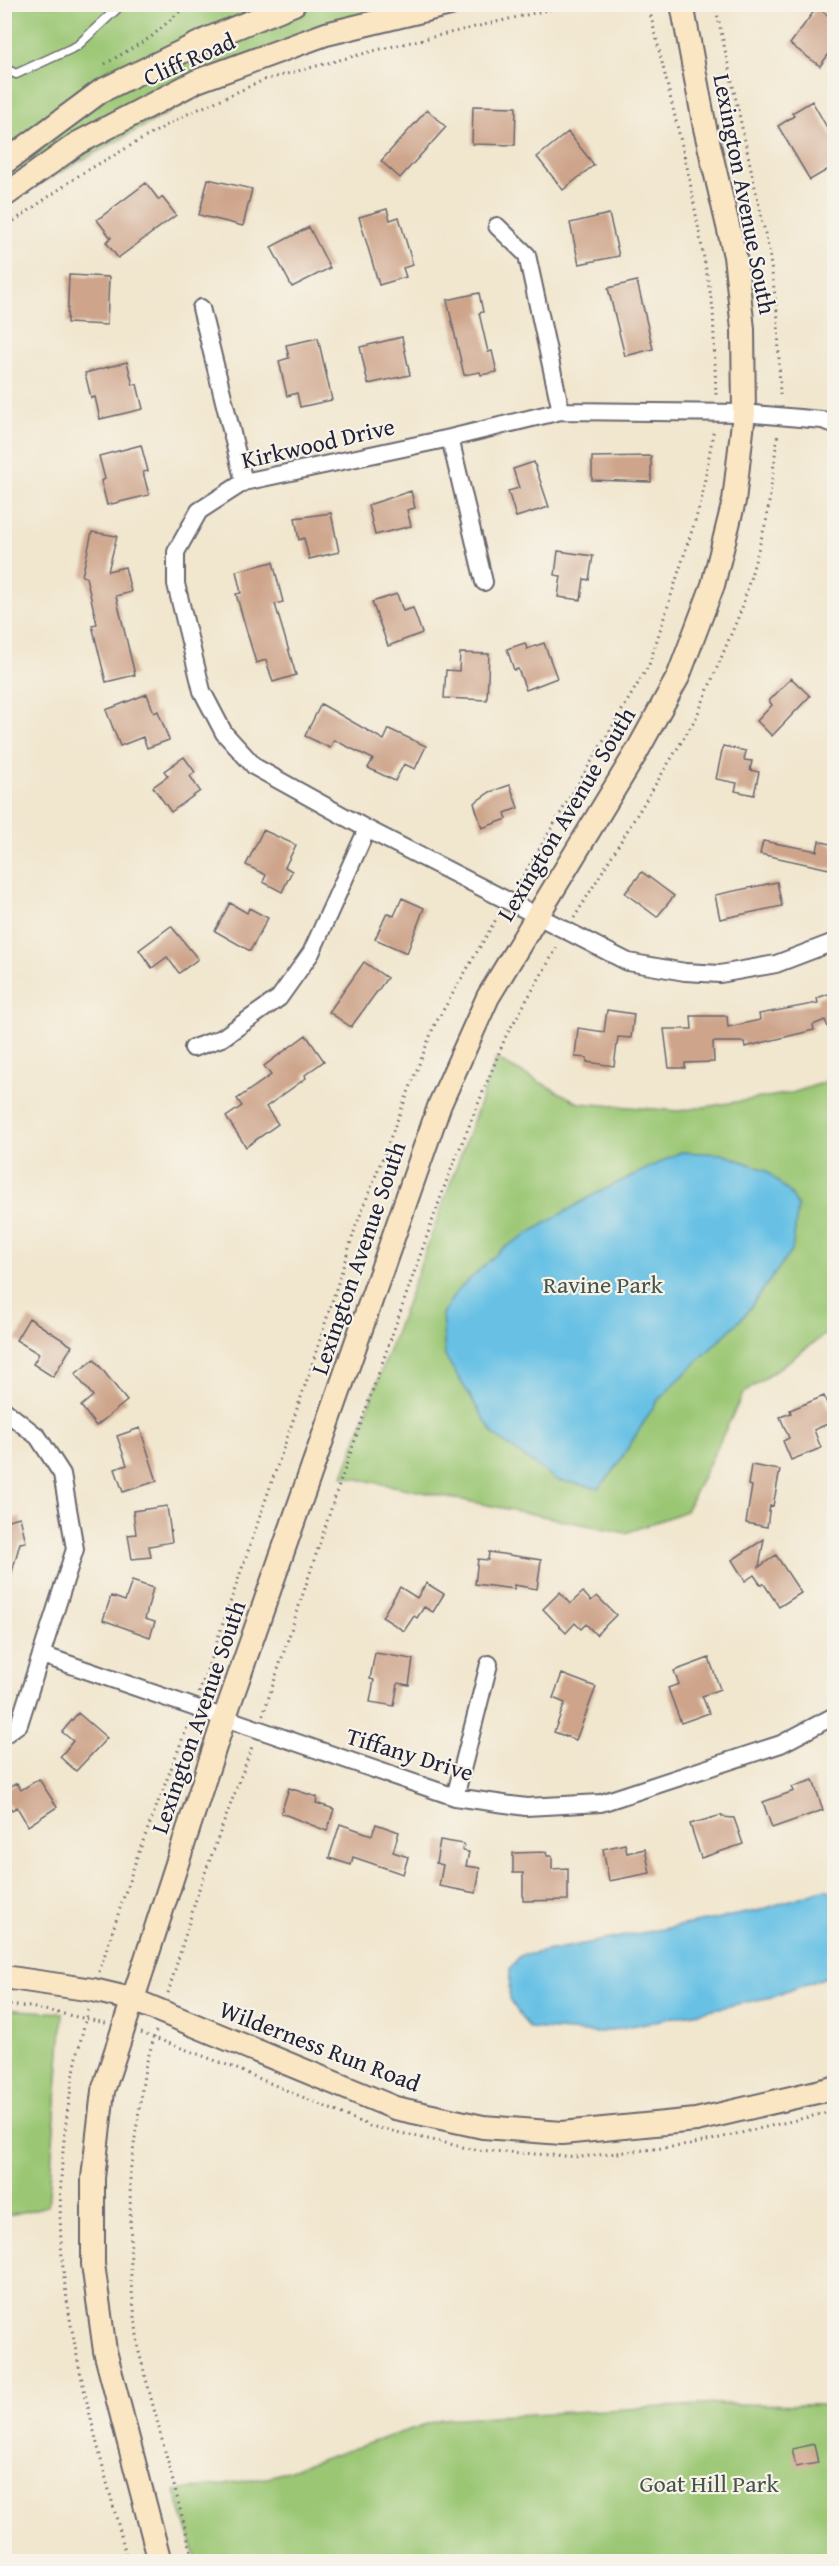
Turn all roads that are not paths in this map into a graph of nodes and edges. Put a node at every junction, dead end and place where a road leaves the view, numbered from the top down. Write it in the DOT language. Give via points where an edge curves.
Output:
graph roads {
  1 [pos="122,4"];
  2 [pos="294,4"];
  3 [pos="450,4"];
  4 [pos="682,4"];
  5 [pos="4,68"];
  6 [pos="4,164"];
  7 [pos="4,196"];
  8 [pos="497,226"];
  9 [pos="201,308"];
  10 [pos="561,411"];
  11 [pos="744,413"];
  12 [pos="834,424"];
  13 [pos="450,438"];
  14 [pos="244,482"];
  15 [pos="484,582"];
  16 [pos="367,829"];
  17 [pos="537,914"];
  18 [pos="834,942"];
  19 [pos="193,1048"];
  20 [pos="4,1410"];
  21 [pos="42,1656"];
  22 [pos="489,1665"];
  23 [pos="834,1716"];
  24 [pos="224,1719"];
  25 [pos="4,1735"];
  26 [pos="455,1797"];
  27 [pos="4,1977"];
  28 [pos="131,2000"];
  29 [pos="834,2088"];
  30 [pos="160,2562"];
  1 -- 5 [label="lane" via="76,46 16,74"];
  2 -- 6 [label="street, Cliff Road" via="210,38 101,91"];
  3 -- 7 [label="street, Cliff Road" via="326,33 197,81 78,143"];
  4 -- 11 [label="street, Lexington Avenue South" via="705,128 735,256 743,329"];
  8 -- 10 [label="street" via="526,255"];
  9 -- 14 [label="street"];
  10 -- 11 [label="street, Kirkwood Drive"];
  10 -- 13 [label="street, Kirkwood Drive"];
  11 -- 12 [label="street, Kirkwood Drive"];
  11 -- 17 [label="street, Lexington Avenue South" via="734,501 713,585 678,677"];
  13 -- 14 [label="street, Kirkwood Drive"];
  13 -- 15 [label="street"];
  14 -- 16 [label="street, Kirkwood Drive" via="199,511 176,552 176,584 202,691 224,733 255,767"];
  16 -- 17 [label="street, Kirkwood Drive"];
  16 -- 19 [label="street" via="311,953 279,998 222,1038"];
  17 -- 18 [label="street, Kirkwood Drive" via="628,962 685,972 720,974 776,964"];
  17 -- 24 [label="street, Lexington Avenue South" via="488,997 440,1104"];
  20 -- 21 [label="street" via="38,1437 62,1474 75,1549"];
  21 -- 24 [label="street, Tiffany Drive"];
  21 -- 25 [label="street" via="19,1724"];
  22 -- 26 [label="street"];
  23 -- 26 [label="street, Tiffany Drive" via="781,1744 601,1803 526,1807"];
  24 -- 26 [label="street, Tiffany Drive"];
  24 -- 28 [label="street, Lexington Avenue South"];
  27 -- 28 [label="street, Wilderness Run Road" via="93,1990"];
  28 -- 29 [label="street, Wilderness Run Road" via="395,2108 483,2127 561,2133 696,2120"];
  28 -- 30 [label="street, Lexington Avenue South" via="103,2091 93,2178 93,2264 105,2351"];
}
